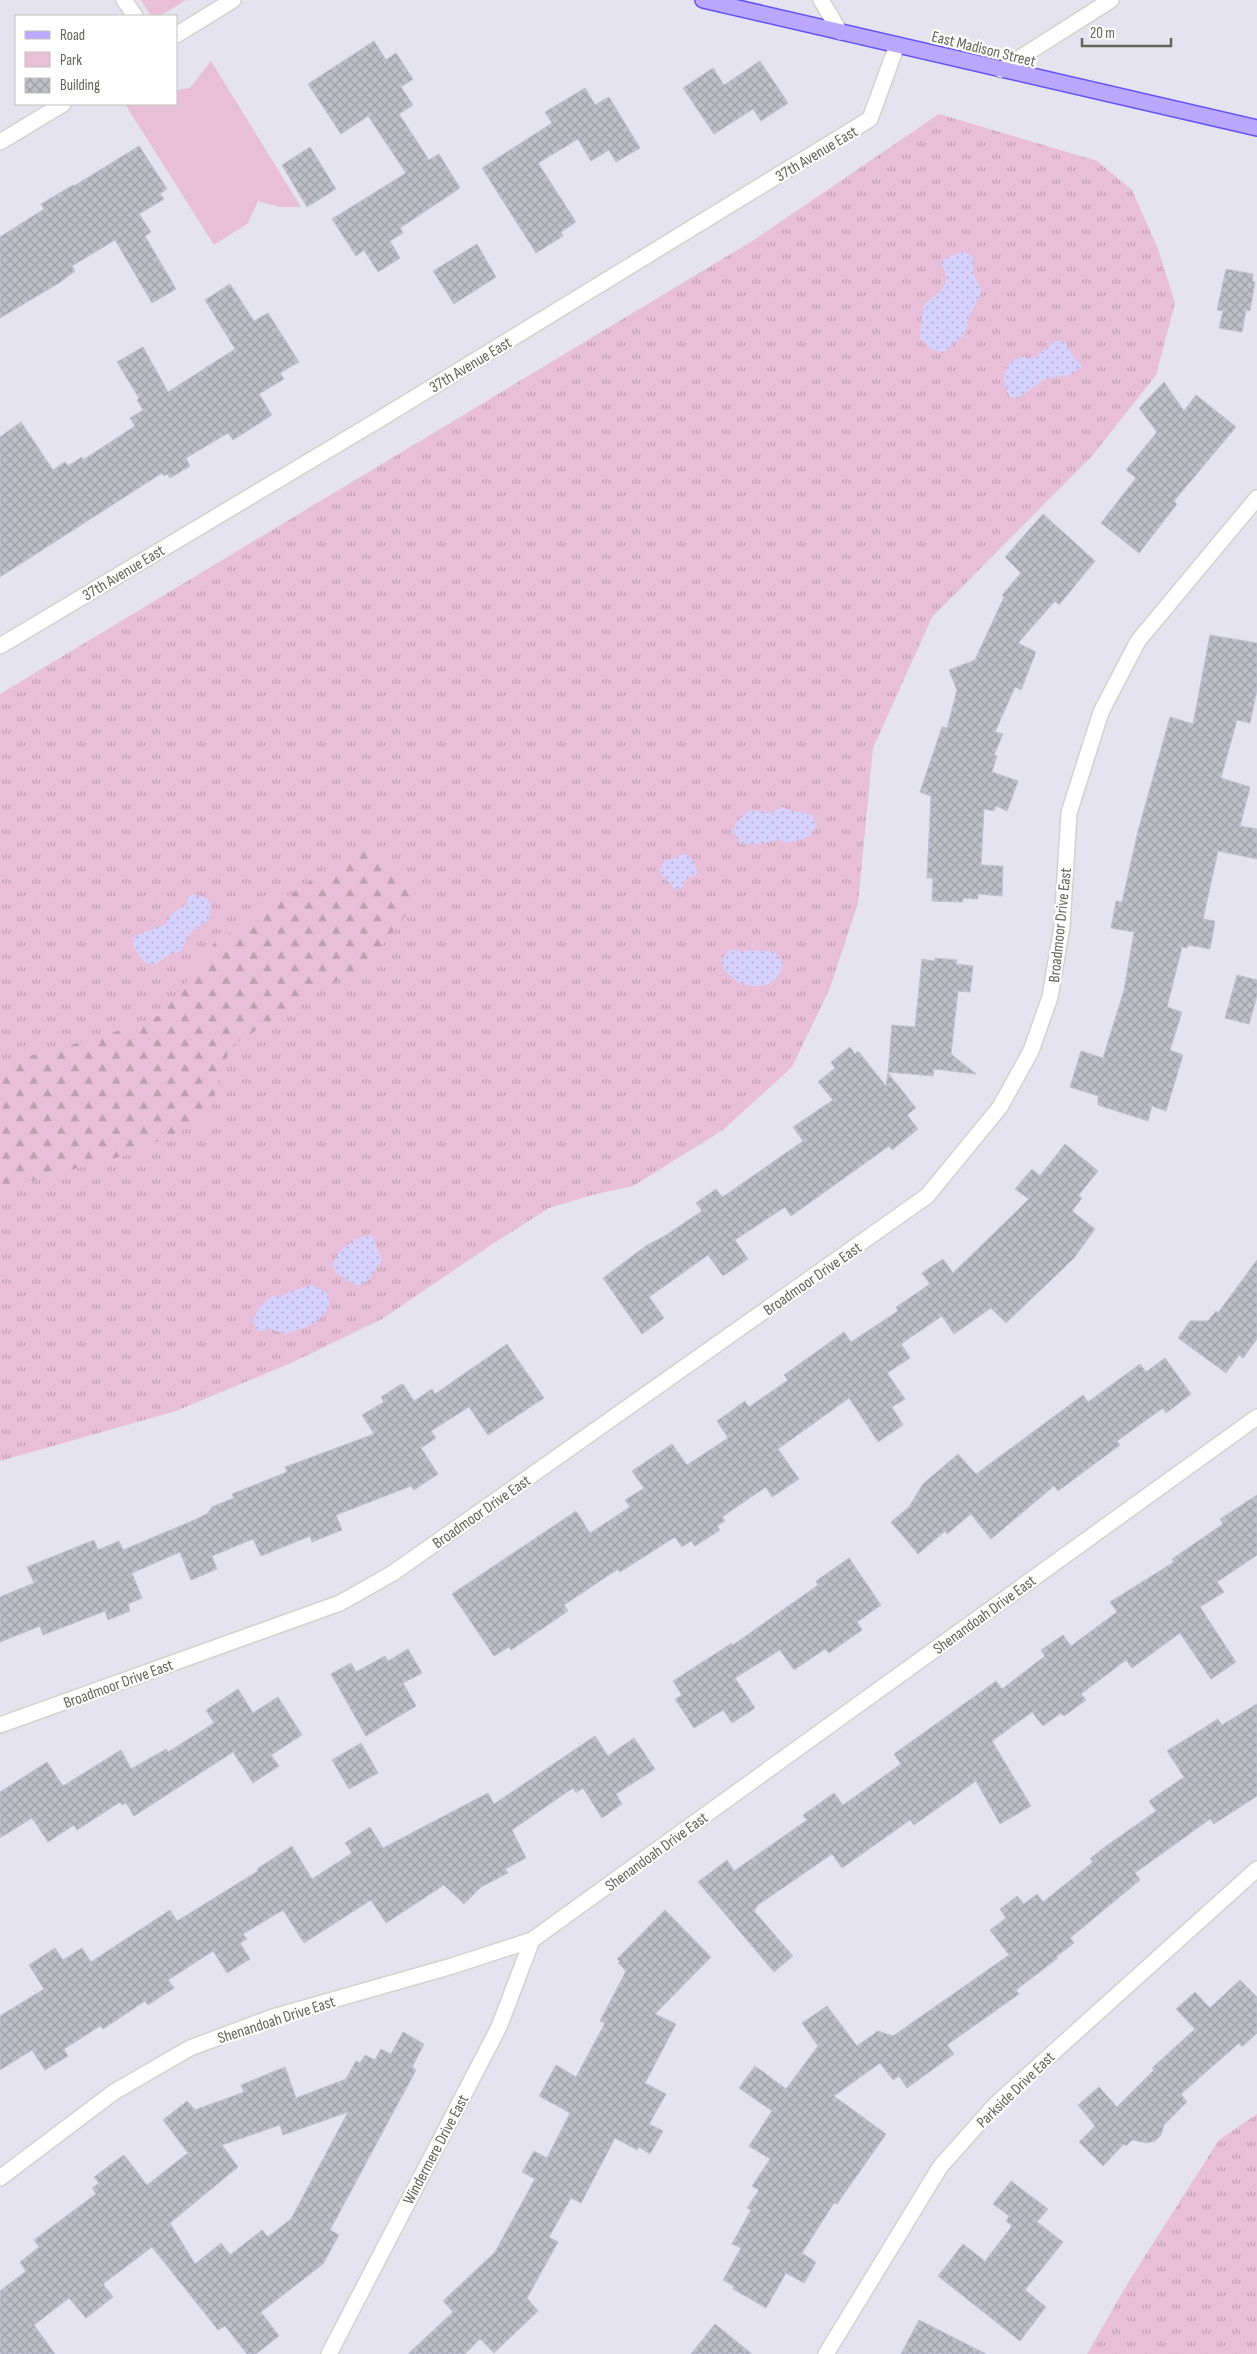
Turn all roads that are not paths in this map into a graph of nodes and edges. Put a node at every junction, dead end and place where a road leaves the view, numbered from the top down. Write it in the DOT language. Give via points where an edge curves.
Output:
graph roads {
  1 [pos="124,0"];
  2 [pos="233,0"];
  3 [pos="703,0"];
  4 [pos="821,0"];
  5 [pos="1111,0"];
  6 [pos="134,15"];
  7 [pos="840,32"];
  8 [pos="178,34"];
  9 [pos="897,45"];
  10 [pos="1001,70"];
  11 [pos="60,105"];
  12 [pos="1257,128"];
  13 [pos="0,142"];
  14 [pos="1257,498"];
  15 [pos="0,646"];
  16 [pos="1257,1417"];
  17 [pos="0,1725"];
  18 [pos="1257,1868"];
  19 [pos="532,1940"];
  20 [pos="0,2178"];
  21 [pos="329,2354"];
  22 [pos="826,2354"];
  1 -- 6 [label="street"];
  2 -- 8 [label="street"];
  3 -- 7 [label="main road, East Madison Street"];
  4 -- 7 [label="street"];
  5 -- 10 [label="street"];
  7 -- 9 [label="main road, East Madison Street"];
  9 -- 10 [label="main road, East Madison Street"];
  9 -- 15 [label="street, 37th Avenue East" via="870,119 380,419"];
  10 -- 12 [label="main road, East Madison Street"];
  11 -- 13 [label="street"];
  14 -- 17 [label="street, Broadmoor Drive East" via="1138,641 1100,712 1069,813 1062,926 1050,996 1031,1051 1000,1107 927,1196 393,1573 356,1595"];
  16 -- 19 [label="street, Shenandoah Drive East"];
  18 -- 22 [label="street, Parkside Drive East" via="996,2104 940,2166"];
  19 -- 20 [label="street, Shenandoah Drive East" via="273,2017 190,2048 114,2092"];
  19 -- 21 [label="street, Windermere Drive East" via="499,2027"];
}
